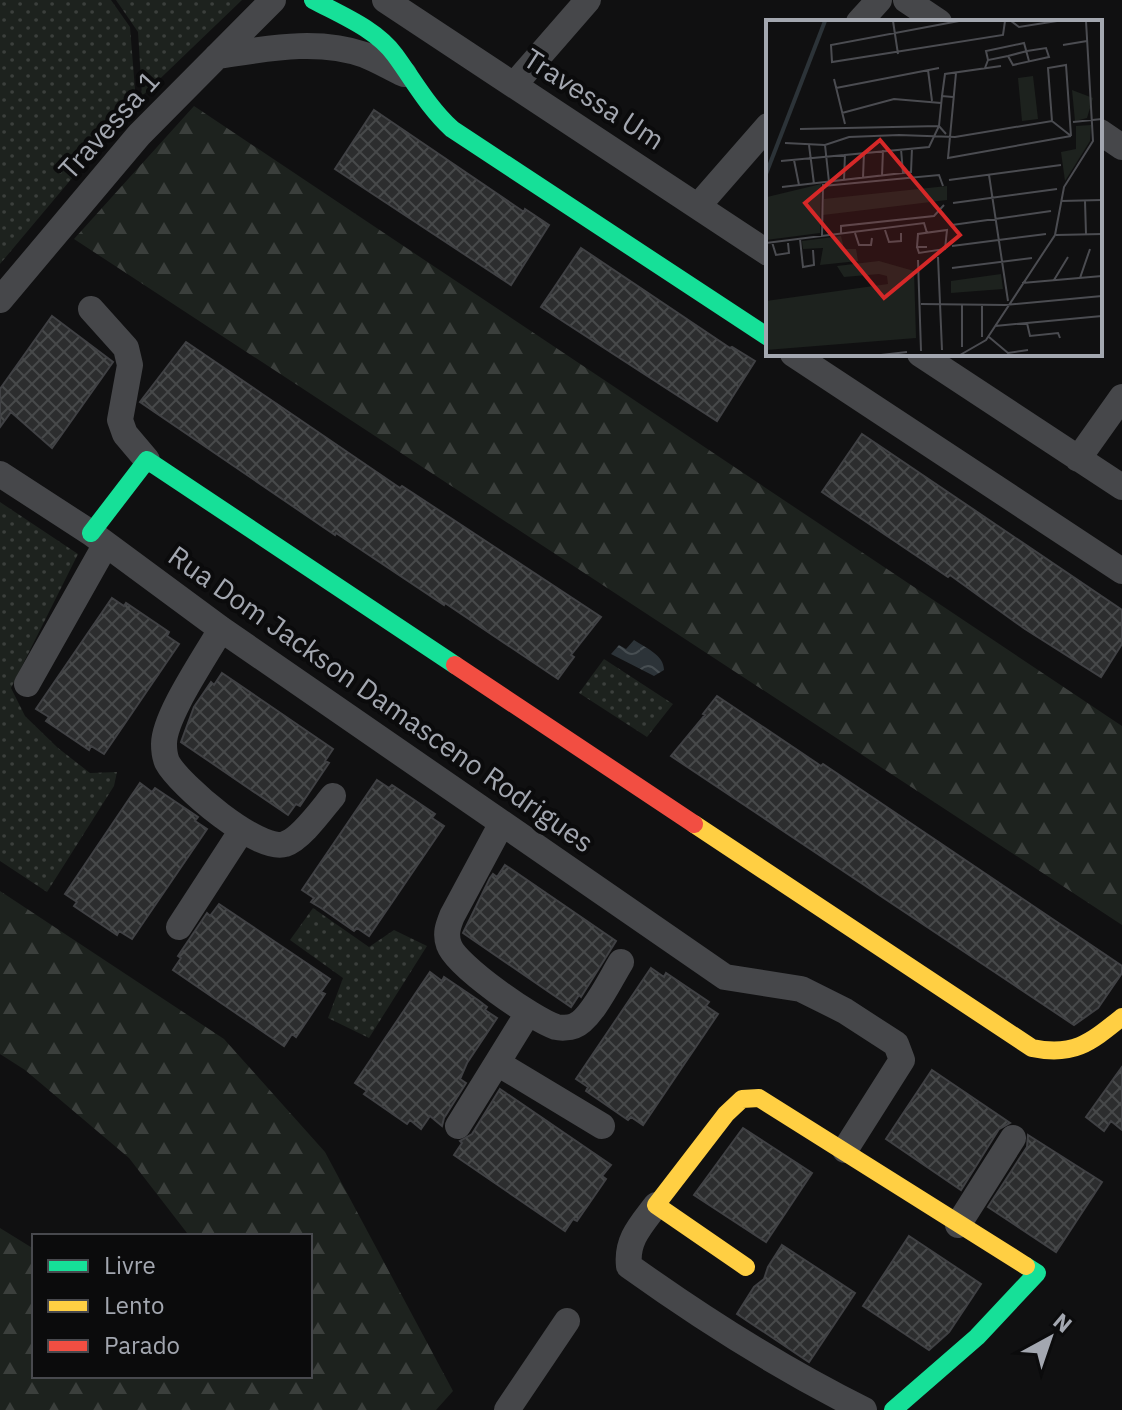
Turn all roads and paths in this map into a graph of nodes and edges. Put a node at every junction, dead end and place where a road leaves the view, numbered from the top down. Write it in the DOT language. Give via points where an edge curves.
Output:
graph roads {
  1 [pos="273,0"];
  2 [pos="313,0"];
  3 [pos="385,0"];
  4 [pos="588,0"];
  5 [pos="879,0"];
  6 [pos="906,0"];
  7 [pos="861,20"];
  8 [pos="936,20"];
  9 [pos="217,56"];
  10 [pos="407,75"];
  11 [pos="514,85"];
  12 [pos="766,128"];
  13 [pos="1102,133"];
  14 [pos="1122,147"];
  15 [pos="698,206"];
  16 [pos="766,252"];
  17 [pos="0,300"];
  18 [pos="91,309"];
  19 [pos="766,336"];
  20 [pos="796,356"];
  21 [pos="923,356"];
  22 [pos="1122,397"];
  23 [pos="1078,459"];
  24 [pos="147,460"];
  25 [pos="0,474"];
  26 [pos="1122,487"];
  27 [pos="98,538"];
  28 [pos="1122,571"];
  29 [pos="221,629"];
  30 [pos="27,684"];
  31 [pos="333,796"];
  32 [pos="502,823"];
  33 [pos="242,830"];
  34 [pos="179,927"];
  35 [pos="621,962"];
  36 [pos="528,1013"];
  37 [pos="1122,1017"];
  38 [pos="499,1064"];
  39 [pos="458,1126"];
  40 [pos="602,1126"];
  41 [pos="1013,1138"];
  42 [pos="845,1150"];
  43 [pos="656,1205"];
  44 [pos="958,1225"];
  45 [pos="746,1267"];
  46 [pos="567,1321"];
  47 [pos="507,1410"];
  48 [pos="864,1410"];
  49 [pos="893,1410"];
  1 -- 9 [label="street, Travessa 1"];
  2 -- 10 [label="street" via="376,35"];
  3 -- 11 [label="street, Travessa Um"];
  4 -- 11 [label="street"];
  5 -- 7 [label="street"];
  6 -- 8 [label="street"];
  9 -- 10 [label="street" via="318,46 364,54"];
  9 -- 17 [label="street, Travessa 1" via="139,135"];
  10 -- 19 [label="street" via="452,129"];
  11 -- 15 [label="street, Travessa Um"];
  12 -- 15 [label="street"];
  13 -- 14 [label="street"];
  15 -- 16 [label="street, Travessa Um"];
  18 -- 24 [label="street" via="126,348 130,365 120,420"];
  20 -- 28 [label="street"];
  21 -- 23 [label="street"];
  22 -- 23 [label="street"];
  23 -- 26 [label="street"];
  24 -- 27 [label="street"];
  24 -- 37 [label="street" via="1032,1048 1052,1053 1075,1050"];
  25 -- 27 [label="street, Rua Dom Jackson Damasceno Rodrigues"];
  27 -- 29 [label="street, Rua Dom Jackson Damasceno Rodrigues"];
  27 -- 30 [label="street"];
  29 -- 32 [label="street, Rua Dom Jackson Damasceno Rodrigues"];
  29 -- 33 [label="street" via="168,722 164,741 166,760 184,784"];
  31 -- 33 [label="street" via="285,844 271,844"];
  32 -- 36 [label="street" via="446,930 449,948 475,975"];
  32 -- 42 [label="street, Rua Dom Jackson Damasceno Rodrigues" via="725,977 801,989 896,1044 902,1060"];
  33 -- 34 [label="street"];
  35 -- 36 [label="street" via="586,1018 575,1026 558,1028"];
  36 -- 38 [label="street"];
  38 -- 39 [label="street"];
  38 -- 40 [label="street"];
  41 -- 44 [label="street"];
  42 -- 43 [label="street" via="759,1098 742,1099"];
  42 -- 44 [label="street"];
  43 -- 45 [label="street"];
  43 -- 48 [label="street" via="633,1235 627,1249 629,1266"];
  44 -- 49 [label="street" via="1037,1273 977,1337"];
  46 -- 47 [label="street"];
}
